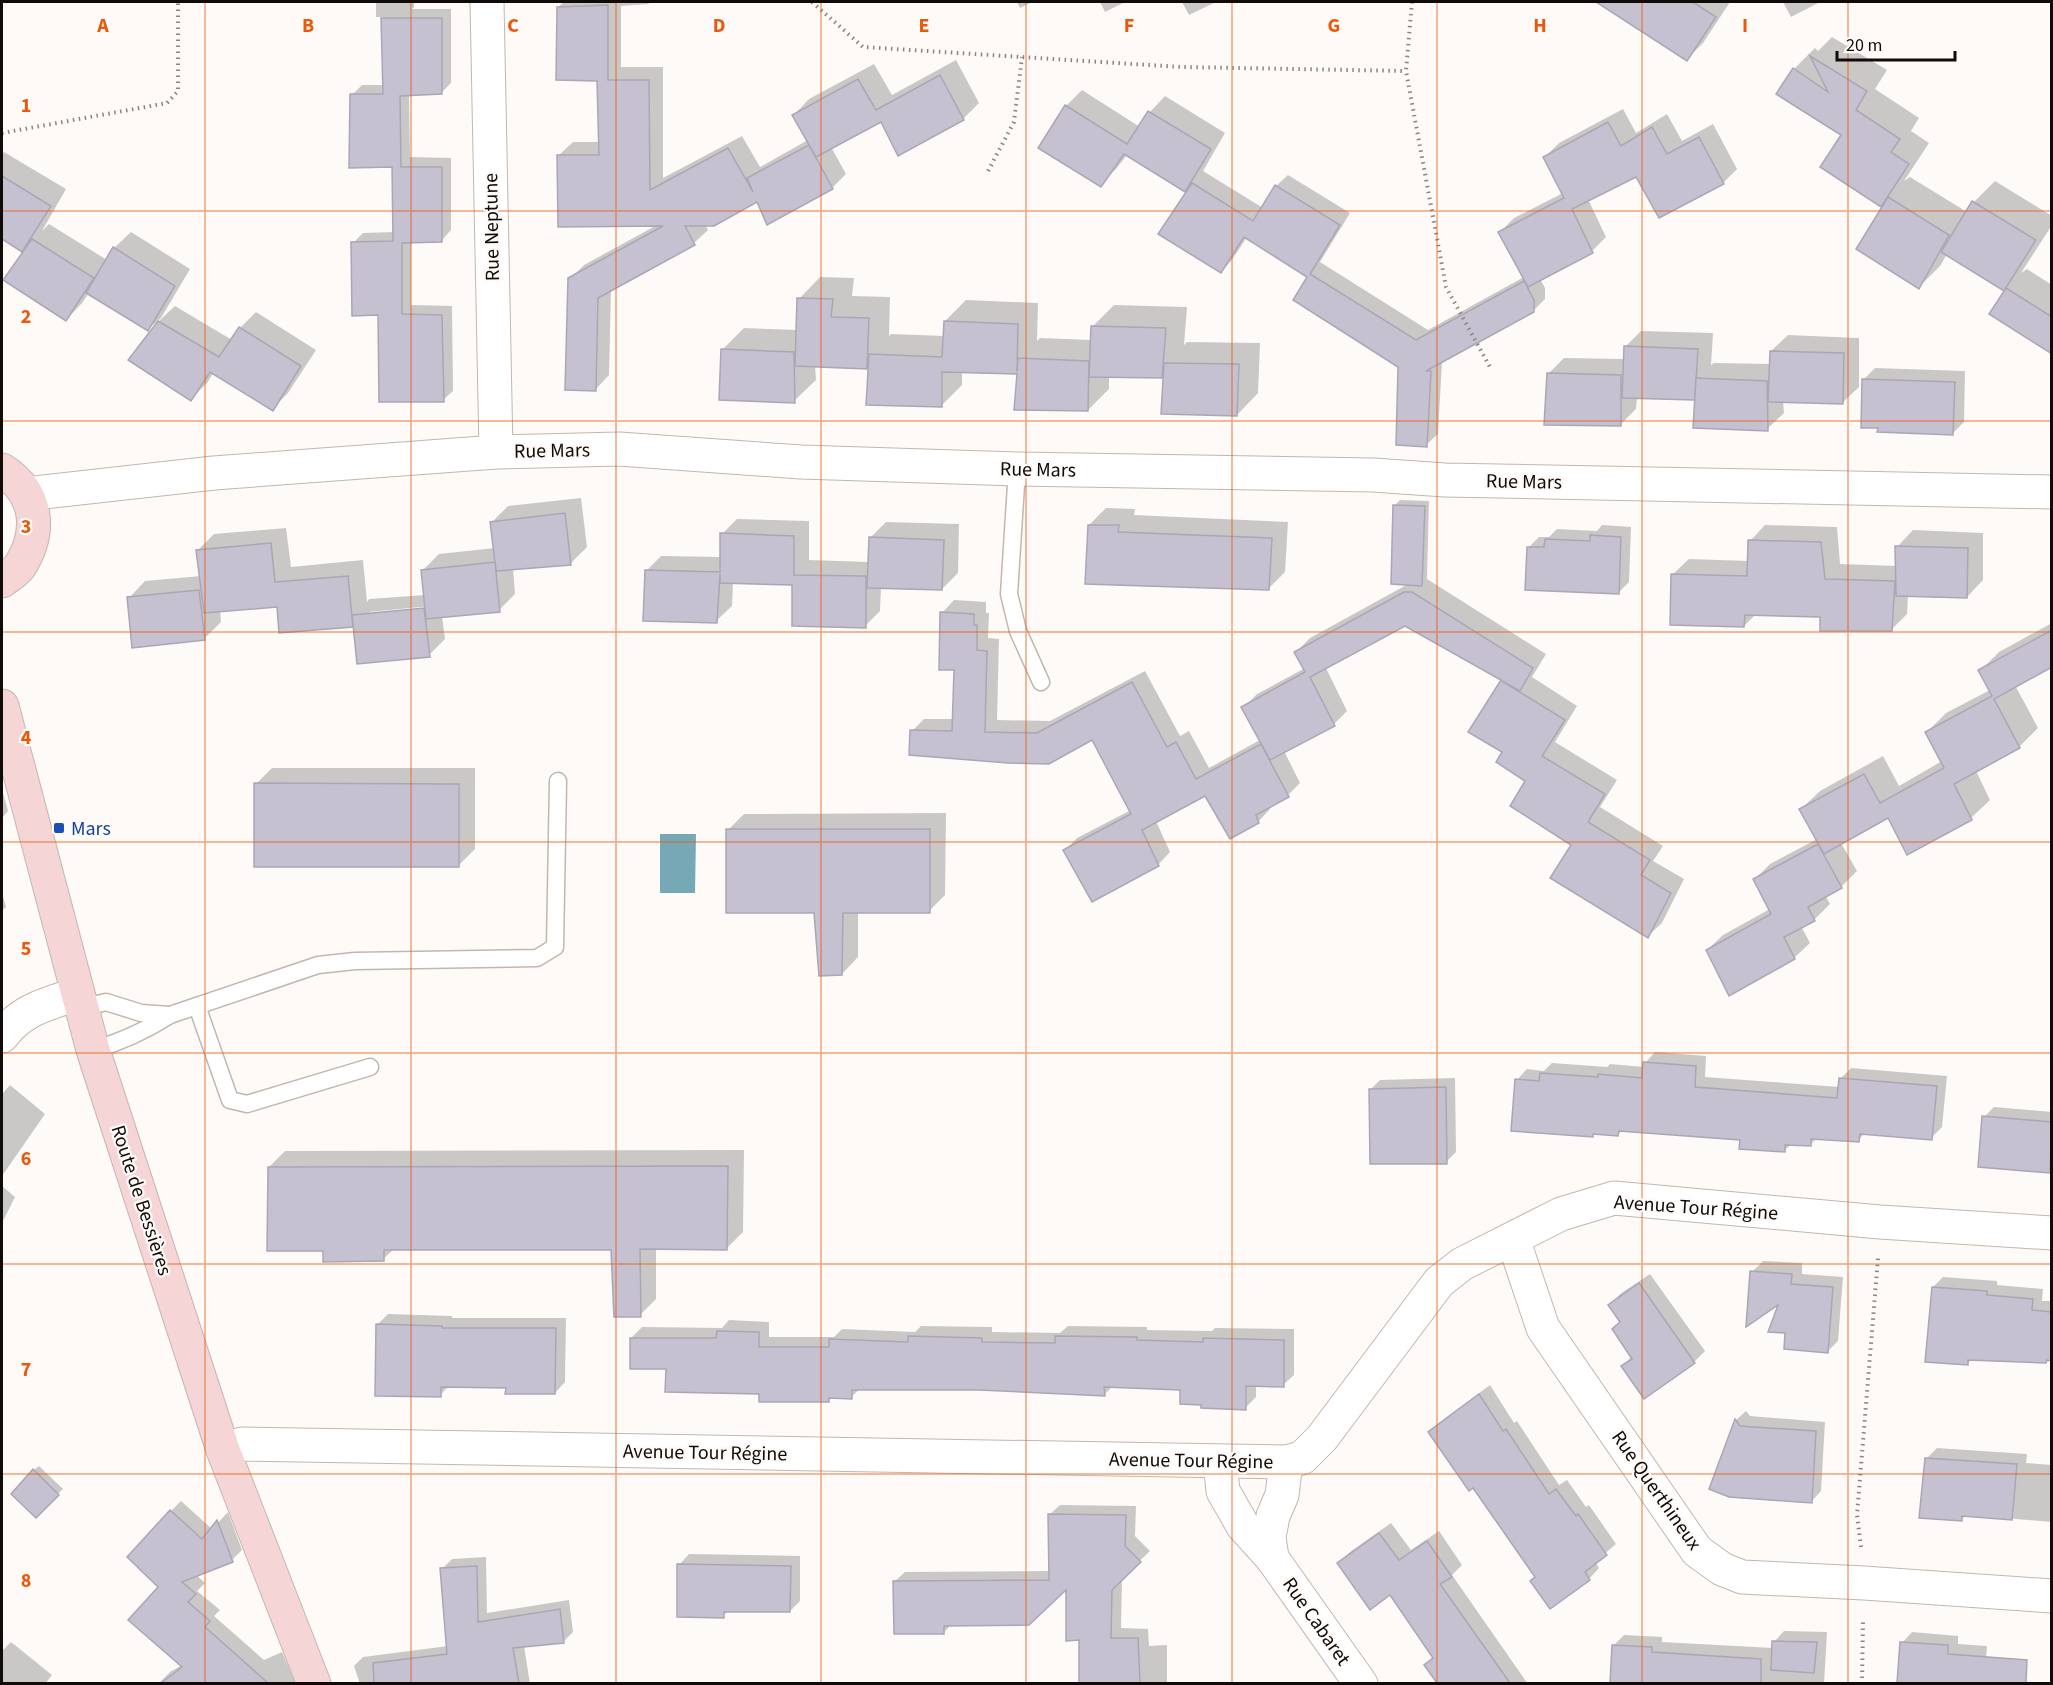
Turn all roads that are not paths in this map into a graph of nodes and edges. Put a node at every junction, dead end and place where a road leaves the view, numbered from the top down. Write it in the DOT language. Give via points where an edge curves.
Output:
graph roads {
  1 [pos="487,2"];
  2 [pos="496,452"];
  3 [pos="1017,469"];
  4 [pos="2,470"];
  5 [pos="2052,492"];
  6 [pos="26,494"];
  7 [pos="2,581"];
  8 [pos="1041,682"];
  9 [pos="2,706"];
  10 [pos="558,781"];
  11 [pos="79,1001"];
  12 [pos="197,1006"];
  13 [pos="170,1015"];
  14 [pos="2,1036"];
  15 [pos="93,1050"];
  16 [pos="370,1067"];
  17 [pos="2052,1233"];
  18 [pos="1513,1239"];
  19 [pos="223,1450"];
  20 [pos="1286,1461"];
  21 [pos="1221,1462"];
  22 [pos="1272,1558"];
  23 [pos="2052,1596"];
  24 [pos="314,1683"];
  25 [pos="1361,1683"];
  1 -- 2 [label="street, Rue Neptune"];
  2 -- 3 [label="street, Rue Mars" via="619,449 801,462"];
  2 -- 6 [label="street, Rue Mars" via="214,473"];
  3 -- 5 [label="street, Rue Mars"];
  3 -- 8 [label="lane" via="1009,594 1018,632"];
  4 -- 6 [label="main road"];
  6 -- 7 [label="main road" via="33,513 33,537 19,567"];
  9 -- 11 [label="main road, Route de Bessières"];
  10 -- 12 [label="lane" via="555,947 537,958 318,965"];
  11 -- 13 [label="lane" via="106,1002 141,1013"];
  11 -- 14 [label="street" via="38,1007 12,1022"];
  11 -- 15 [label="main road, Route de Bessières"];
  12 -- 13 [label="lane"];
  12 -- 16 [label="lane" via="230,1100 247,1104"];
  13 -- 15 [label="lane" via="142,1032"];
  15 -- 19 [label="main road, Route de Bessières"];
  17 -- 18 [label="street, Avenue Tour Régine" via="1614,1198 1561,1214"];
  18 -- 20 [label="street, Avenue Tour Régine" via="1462,1264 1439,1282 1322,1438 1302,1458"];
  18 -- 23 [label="street, Rue Querthineux" via="1543,1328 1697,1551 1722,1569 1742,1577"];
  19 -- 21 [label="street, Avenue Tour Régine" via="242,1444"];
  19 -- 24 [label="main road, Route de Bessières"];
  20 -- 21 [label="street, Avenue Tour Régine"];
  20 -- 22 [label="street, Rue Cabaret" via="1282,1495 1269,1537"];
  21 -- 22 [label="street, Rue Cabaret" via="1223,1491 1243,1526"];
  22 -- 25 [label="street, Rue Cabaret"];
}
